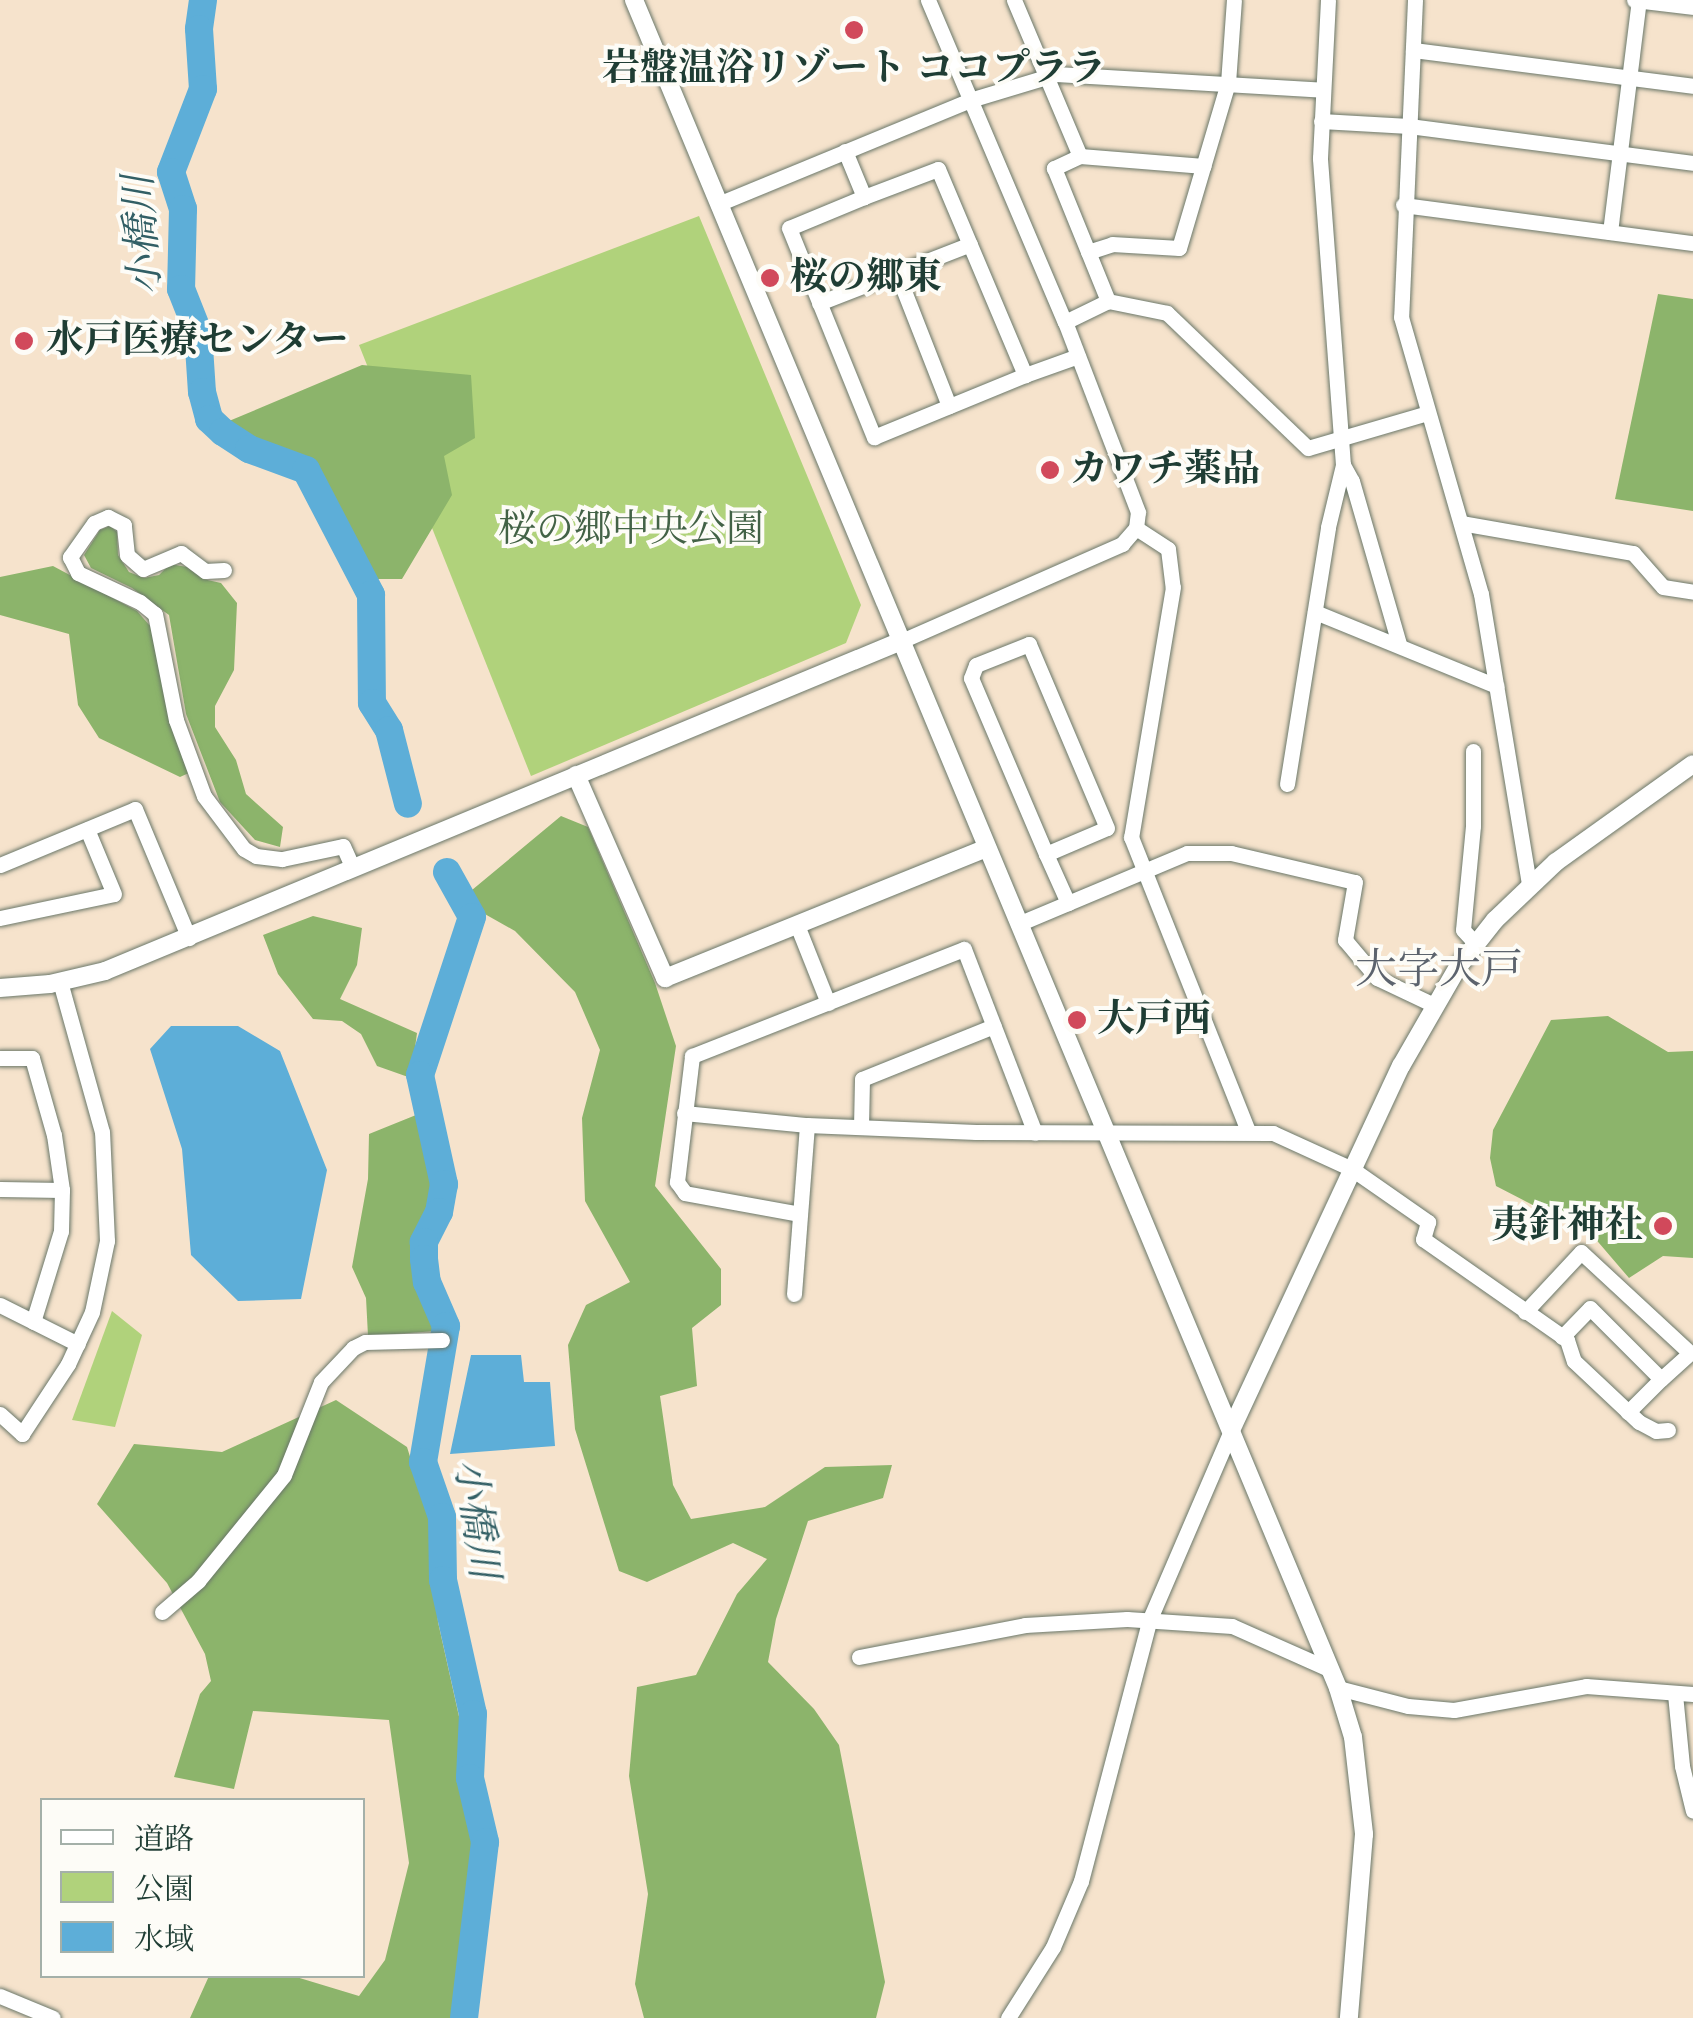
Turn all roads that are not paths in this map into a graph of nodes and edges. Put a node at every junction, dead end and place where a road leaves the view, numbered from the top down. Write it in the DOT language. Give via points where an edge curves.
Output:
graph roads {
  1 [pos="634,0"];
  2 [pos="928,0"];
  3 [pos="1014,0"];
  4 [pos="1234,0"];
  5 [pos="1328,0"];
  6 [pos="1415,0"];
  7 [pos="1637,0"];
  8 [pos="1693,6"];
  9 [pos="1413,50"];
  10 [pos="1045,76"];
  11 [pos="1631,78"];
  12 [pos="1228,83"];
  13 [pos="1693,86"];
  14 [pos="1323,90"];
  15 [pos="970,100"];
  16 [pos="1322,121"];
  17 [pos="1409,126"];
  18 [pos="846,152"];
  19 [pos="1621,153"];
  20 [pos="1080,156"];
  21 [pos="1693,163"];
  22 [pos="1204,166"];
  23 [pos="864,197"];
  24 [pos="718,204"];
  25 [pos="1403,205"];
  26 [pos="1610,232"];
  27 [pos="1693,243"];
  28 [pos="970,244"];
  29 [pos="1088,252"];
  30 [pos="897,273"];
  31 [pos="1108,301"];
  32 [pos="819,303"];
  33 [pos="1065,322"];
  34 [pos="1078,356"];
  35 [pos="1025,375"];
  36 [pos="950,406"];
  37 [pos="1428,413"];
  38 [pos="1343,437"];
  39 [pos="1343,465"];
  40 [pos="1461,522"];
  41 [pos="1136,528"];
  42 [pos="224,570"];
  43 [pos="1693,592"];
  44 [pos="1315,612"];
  45 [pos="899,642"];
  46 [pos="1399,644"];
  47 [pos="1496,686"];
  48 [pos="1474,751"];
  49 [pos="1693,764"];
  50 [pos="576,774"];
  51 [pos="1287,784"];
  52 [pos="88,829"];
  53 [pos="986,848"];
  54 [pos="1046,854"];
  55 [pos="0,865"];
  56 [pos="353,868"];
  57 [pos="1144,871"];
  58 [pos="1529,885"];
  59 [pos="1068,903"];
  60 [pos="0,918"];
  61 [pos="1018,924"];
  62 [pos="797,925"];
  63 [pos="189,938"];
  64 [pos="1476,944"];
  65 [pos="60,982"];
  66 [pos="0,988"];
  67 [pos="828,1002"];
  68 [pos="1434,1004"];
  69 [pos="994,1026"];
  70 [pos="0,1058"];
  71 [pos="684,1113"];
  72 [pos="807,1125"];
  73 [pos="861,1127"];
  74 [pos="1248,1131"];
  75 [pos="1036,1133"];
  76 [pos="1108,1133"];
  77 [pos="1352,1169"];
  78 [pos="0,1189"];
  79 [pos="62,1190"];
  80 [pos="800,1214"];
  81 [pos="794,1294"];
  82 [pos="0,1305"];
  83 [pos="1525,1312"];
  84 [pos="34,1322"];
  85 [pos="1562,1337"];
  86 [pos="442,1340"];
  87 [pos="78,1344"];
  88 [pos="1661,1379"];
  89 [pos="1628,1412"];
  90 [pos="0,1414"];
  91 [pos="1232,1428"];
  92 [pos="1668,1430"];
  93 [pos="162,1612"];
  94 [pos="1149,1621"];
  95 [pos="859,1658"];
  96 [pos="1334,1679"];
  97 [pos="1675,1694"];
  98 [pos="1693,1694"];
  99 [pos="1693,1810"];
  100 [pos="0,1996"];
  101 [pos="53,2018"];
  102 [pos="1008,2018"];
  103 [pos="1349,2018"];
  1 -- 24 [label="street"];
  2 -- 15 [label="street"];
  3 -- 10 [label="street"];
  4 -- 12 [label="street"];
  5 -- 14 [label="street"];
  6 -- 9 [label="street"];
  7 -- 8 [label="street"];
  7 -- 11 [label="street"];
  9 -- 11 [label="street"];
  9 -- 17 [label="street"];
  10 -- 12 [label="street" via="1088,72"];
  10 -- 15 [label="street"];
  10 -- 20 [label="street"];
  11 -- 13 [label="street"];
  11 -- 19 [label="street"];
  12 -- 14 [label="street"];
  12 -- 22 [label="street"];
  14 -- 16 [label="street"];
  15 -- 18 [label="street"];
  15 -- 33 [label="street"];
  16 -- 17 [label="street"];
  16 -- 38 [label="street"];
  17 -- 19 [label="street"];
  17 -- 25 [label="street"];
  18 -- 23 [label="street"];
  18 -- 24 [label="street"];
  19 -- 21 [label="street"];
  19 -- 26 [label="street"];
  20 -- 22 [label="street"];
  20 -- 29 [label="street" via="1054,168"];
  22 -- 29 [label="street" via="1180,248 1112,244"];
  23 -- 28 [label="street" via="938,169"];
  23 -- 32 [label="street" via="789,228"];
  24 -- 45 [label="street"];
  25 -- 26 [label="street"];
  25 -- 37 [label="street" via="1401,317"];
  26 -- 27 [label="street"];
  28 -- 30 [label="street"];
  28 -- 35 [label="street"];
  29 -- 31 [label="street"];
  30 -- 32 [label="street"];
  30 -- 36 [label="street"];
  31 -- 33 [label="street"];
  31 -- 38 [label="street" via="1167,314 1308,448"];
  32 -- 36 [label="street" via="874,437"];
  33 -- 34 [label="street"];
  34 -- 35 [label="street"];
  34 -- 41 [label="street" via="1138,512"];
  35 -- 36 [label="street"];
  37 -- 38 [label="street"];
  37 -- 40 [label="street"];
  38 -- 39 [label="street"];
  39 -- 44 [label="street"];
  39 -- 46 [label="street"];
  40 -- 43 [label="street" via="1633,552 1663,587"];
  40 -- 47 [label="street" via="1482,594"];
  41 -- 45 [label="street" via="1122,544"];
  41 -- 57 [label="street" via="1168,549 1173,587 1131,837"];
  42 -- 56 [label="street" via="205,571 181,553 150,568 136,566 127,555 124,525 108,518 94,522 70,556 78,573 155,614 176,720 204,796 244,849 282,859 344,846"];
  44 -- 46 [label="street"];
  44 -- 51 [label="street"];
  45 -- 50 [label="street"];
  45 -- 53 [label="street"];
  46 -- 47 [label="street"];
  47 -- 58 [label="street"];
  48 -- 64 [label="street" via="1463,930"];
  49 -- 58 [label="street"];
  50 -- 56 [label="street"];
  50 -- 62 [label="street" via="665,978"];
  52 -- 55 [label="street"];
  52 -- 60 [label="street" via="114,894"];
  52 -- 63 [label="street" via="135,809"];
  53 -- 61 [label="street"];
  53 -- 62 [label="street"];
  54 -- 54 [label="street" via="971,678 976,666 1030,644 1107,828"];
  54 -- 59 [label="street"];
  56 -- 63 [label="street"];
  57 -- 59 [label="street"];
  57 -- 68 [label="street" via="1187,853 1231,853 1355,882 1345,940 1377,978"];
  57 -- 74 [label="street"];
  58 -- 64 [label="street"];
  59 -- 61 [label="street"];
  61 -- 76 [label="street"];
  62 -- 67 [label="street"];
  63 -- 65 [label="street"];
  64 -- 68 [label="street"];
  65 -- 66 [label="street"];
  65 -- 87 [label="street" via="102,1132 108,1196 100,1277"];
  67 -- 69 [label="street" via="964,949"];
  67 -- 71 [label="street" via="692,1056"];
  68 -- 77 [label="street"];
  69 -- 73 [label="street" via="862,1079"];
  69 -- 75 [label="street"];
  70 -- 79 [label="street" via="32,1058"];
  71 -- 72 [label="street"];
  71 -- 80 [label="street" via="678,1182 685,1193"];
  72 -- 73 [label="street"];
  72 -- 80 [label="street"];
  73 -- 75 [label="street"];
  74 -- 76 [label="street"];
  74 -- 77 [label="street" via="1273,1133"];
  75 -- 76 [label="street"];
  76 -- 91 [label="street"];
  77 -- 83 [label="street" via="1428,1222 1423,1239"];
  77 -- 91 [label="street"];
  78 -- 79 [label="street"];
  79 -- 84 [label="street" via="61,1231"];
  80 -- 81 [label="street"];
  82 -- 84 [label="street"];
  83 -- 85 [label="street"];
  83 -- 88 [label="street" via="1581,1252 1690,1352"];
  84 -- 87 [label="street"];
  85 -- 88 [label="street" via="1590,1308"];
  85 -- 89 [label="street" via="1574,1361"];
  86 -- 93 [label="street" via="353,1348 321,1382 284,1475 198,1581"];
  87 -- 90 [label="street" via="22,1434"];
  88 -- 89 [label="street"];
  89 -- 92 [label="street" via="1656,1432"];
  91 -- 94 [label="street"];
  91 -- 96 [label="street"];
  94 -- 95 [label="street" via="1025,1625"];
  94 -- 96 [label="street" via="1232,1626"];
  94 -- 102 [label="street" via="1081,1881 1053,1947"];
  96 -- 97 [label="street" via="1408,1706 1454,1710 1586,1686"];
  96 -- 103 [label="street" via="1353,1737 1364,1834"];
  97 -- 98 [label="street"];
  97 -- 99 [label="street"];
  100 -- 101 [label="street"];
}
